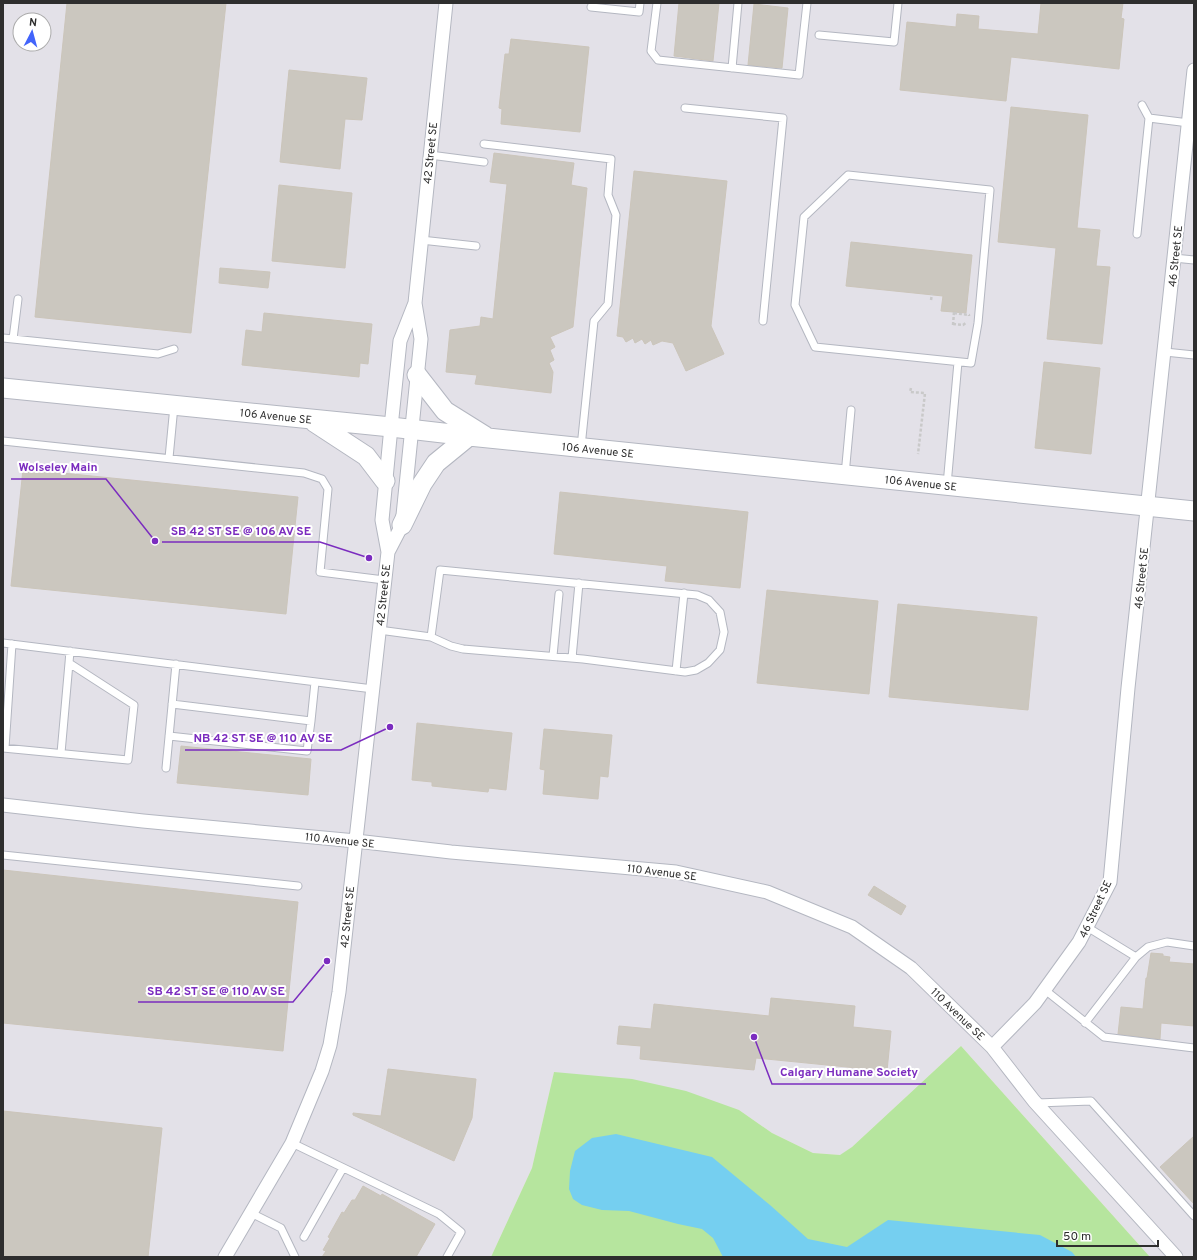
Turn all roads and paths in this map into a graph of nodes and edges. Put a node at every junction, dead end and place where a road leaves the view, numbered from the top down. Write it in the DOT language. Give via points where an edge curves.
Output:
graph roads {
  1 [pos="446,3"];
  2 [pos="640,3"];
  3 [pos="657,3"];
  4 [pos="738,3"];
  5 [pos="807,3"];
  6 [pos="898,3"];
  7 [pos="591,7"];
  8 [pos="819,34"];
  9 [pos="732,68"];
  10 [pos="1194,70"];
  11 [pos="1142,105"];
  12 [pos="685,108"];
  13 [pos="1150,118"];
  14 [pos="1188,123"];
  15 [pos="484,144"];
  16 [pos="430,155"];
  17 [pos="484,162"];
  18 [pos="1137,234"];
  19 [pos="422,240"];
  20 [pos="476,246"];
  21 [pos="1174,258"];
  22 [pos="1194,260"];
  23 [pos="932,294"];
  24 [pos="18,299"];
  25 [pos="931,300"];
  26 [pos="415,303"];
  27 [pos="954,313"];
  28 [pos="763,321"];
  29 [pos="3,338"];
  30 [pos="13,339"];
  31 [pos="174,349"];
  32 [pos="1165,352"];
  33 [pos="1194,355"];
  34 [pos="958,362"];
  35 [pos="418,375"];
  36 [pos="3,388"];
  37 [pos="911,388"];
  38 [pos="174,406"];
  39 [pos="851,410"];
  40 [pos="311,420"];
  41 [pos="391,427"];
  42 [pos="411,430"];
  43 [pos="478,437"];
  44 [pos="3,441"];
  45 [pos="581,448"];
  46 [pos="918,454"];
  47 [pos="169,458"];
  48 [pos="845,475"];
  49 [pos="385,481"];
  50 [pos="947,486"];
  51 [pos="1148,506"];
  52 [pos="1194,511"];
  53 [pos="402,525"];
  54 [pos="388,552"];
  55 [pos="384,580"];
  56 [pos="579,583"];
  57 [pos="684,593"];
  58 [pos="559,594"];
  59 [pos="379,630"];
  60 [pos="431,638"];
  61 [pos="3,642"];
  62 [pos="12,644"];
  63 [pos="70,651"];
  64 [pos="553,656"];
  65 [pos="572,658"];
  66 [pos="69,662"];
  67 [pos="176,664"];
  68 [pos="676,671"];
  69 [pos="316,682"];
  70 [pos="373,689"];
  71 [pos="172,704"];
  72 [pos="311,721"];
  73 [pos="169,736"];
  74 [pos="4,748"];
  75 [pos="61,753"];
  76 [pos="166,768"];
  77 [pos="3,805"];
  78 [pos="356,841"];
  79 [pos="3,855"];
  80 [pos="298,886"];
  81 [pos="1087,927"];
  82 [pos="1194,946"];
  83 [pos="1136,957"];
  84 [pos="1045,990"];
  85 [pos="1085,1023"];
  86 [pos="992,1047"];
  87 [pos="1194,1048"];
  88 [pos="1037,1103"];
  89 [pos="292,1143"];
  90 [pos="344,1168"];
  91 [pos="251,1213"];
  92 [pos="1194,1216"];
  93 [pos="304,1237"];
  94 [pos="225,1257"];
  95 [pos="296,1257"];
  96 [pos="447,1257"];
  97 [pos="1176,1257"];
  1 -- 16 [label="street, 42 Street SE"];
  2 -- 7 [label="lane" via="639,12"];
  3 -- 9 [label="lane" via="652,51 658,60"];
  4 -- 9 [label="lane"];
  5 -- 9 [label="lane" via="798,75"];
  6 -- 8 [label="lane" via="894,42"];
  10 -- 14 [label="street, 46 Street SE"];
  11 -- 13 [label="lane"];
  12 -- 28 [label="lane" via="783,118"];
  13 -- 14 [label="lane"];
  13 -- 18 [label="lane"];
  14 -- 21 [label="street, 46 Street SE"];
  15 -- 45 [label="lane" via="611,159 608,195 616,215 608,304 594,321"];
  16 -- 17 [label="lane"];
  16 -- 19 [label="street, 42 Street SE"];
  19 -- 20 [label="lane"];
  19 -- 26 [label="street, 42 Street SE"];
  21 -- 22 [label="lane"];
  21 -- 32 [label="street, 46 Street SE"];
  23 -- 25 [label="path"];
  24 -- 30 [label="lane"];
  26 -- 35 [label="street, 42 Street SE" via="421,338"];
  26 -- 41 [label="street, 42 Street SE" via="400,341"];
  27 -- 27 [label="path" via="953,325 968,322 969,315"];
  29 -- 30 [label="lane"];
  30 -- 31 [label="lane" via="158,354"];
  32 -- 33 [label="lane"];
  32 -- 51 [label="street, 46 Street SE"];
  34 -- 34 [label="lane" via="815,347 795,305 804,217 848,175 990,190 978,323 971,363"];
  34 -- 50 [label="lane"];
  35 -- 42 [label="street, 42 Street SE"];
  35 -- 43 [label="street" via="445,411"];
  36 -- 38 [label="street, 106 Avenue SE"];
  37 -- 46 [label="path" via="910,392 925,393 920,418"];
  38 -- 40 [label="street, 106 Avenue SE"];
  38 -- 47 [label="lane"];
  39 -- 48 [label="lane"];
  40 -- 41 [label="street, 106 Avenue SE"];
  40 -- 49 [label="street" via="366,456"];
  41 -- 42 [label="street, 106 Avenue SE"];
  41 -- 49 [label="street, 42 Street SE"];
  42 -- 43 [label="street, 106 Avenue SE"];
  42 -- 53 [label="street, 42 Street SE"];
  43 -- 45 [label="street, 106 Avenue SE"];
  43 -- 53 [label="street" via="436,463 422,484"];
  44 -- 47 [label="lane"];
  45 -- 48 [label="street, 106 Avenue SE"];
  47 -- 55 [label="lane" via="304,473 322,479 328,489 320,572"];
  48 -- 50 [label="street, 106 Avenue SE"];
  49 -- 54 [label="street, 42 Street SE" via="382,520"];
  50 -- 51 [label="street, 106 Avenue SE"];
  51 -- 52 [label="street, 106 Avenue SE"];
  51 -- 81 [label="street, 46 Street SE" via="1110,882"];
  53 -- 54 [label="street, 42 Street SE"];
  54 -- 55 [label="street, 42 Street SE"];
  55 -- 59 [label="street, 42 Street SE"];
  56 -- 57 [label="lane"];
  56 -- 60 [label="lane" via="440,570"];
  56 -- 65 [label="lane"];
  57 -- 68 [label="lane"];
  57 -- 68 [label="lane" via="709,600 720,612 724,632 720,650 708,663 696,670"];
  58 -- 64 [label="lane"];
  59 -- 60 [label="lane"];
  59 -- 70 [label="street, 42 Street SE"];
  60 -- 64 [label="lane" via="463,649"];
  61 -- 62 [label="lane"];
  62 -- 63 [label="lane"];
  62 -- 74 [label="lane"];
  63 -- 66 [label="lane"];
  63 -- 67 [label="lane"];
  64 -- 65 [label="lane"];
  65 -- 68 [label="lane"];
  66 -- 75 [label="lane"];
  66 -- 75 [label="lane" via="134,705 128,760"];
  67 -- 69 [label="lane"];
  67 -- 71 [label="lane"];
  69 -- 70 [label="lane"];
  69 -- 72 [label="lane"];
  70 -- 78 [label="street, 42 Street SE"];
  71 -- 72 [label="lane"];
  71 -- 73 [label="lane"];
  72 -- 73 [label="lane" via="307,751"];
  73 -- 76 [label="lane"];
  74 -- 75 [label="lane"];
  77 -- 78 [label="street, 110 Avenue SE"];
  78 -- 86 [label="street, 110 Avenue SE" via="676,872 767,892 852,927 910,968"];
  78 -- 89 [label="street, 42 Street SE" via="339,992 330,1045"];
  79 -- 80 [label="lane"];
  81 -- 83 [label="lane"];
  81 -- 84 [label="street, 46 Street SE"];
  82 -- 83 [label="lane" via="1167,942 1148,947"];
  83 -- 85 [label="lane"];
  84 -- 85 [label="lane"];
  84 -- 86 [label="street, 46 Street SE"];
  85 -- 87 [label="lane" via="1104,1037"];
  86 -- 88 [label="street, 110 Avenue SE"];
  88 -- 92 [label="lane" via="1091,1101"];
  88 -- 97 [label="street, 110 Avenue SE"];
  89 -- 90 [label="lane"];
  89 -- 91 [label="street, 42 Street SE"];
  90 -- 93 [label="lane"];
  90 -- 96 [label="lane" via="440,1214 461,1232"];
  91 -- 94 [label="street, 42 Street SE"];
  91 -- 95 [label="lane" via="280,1228"];
}
